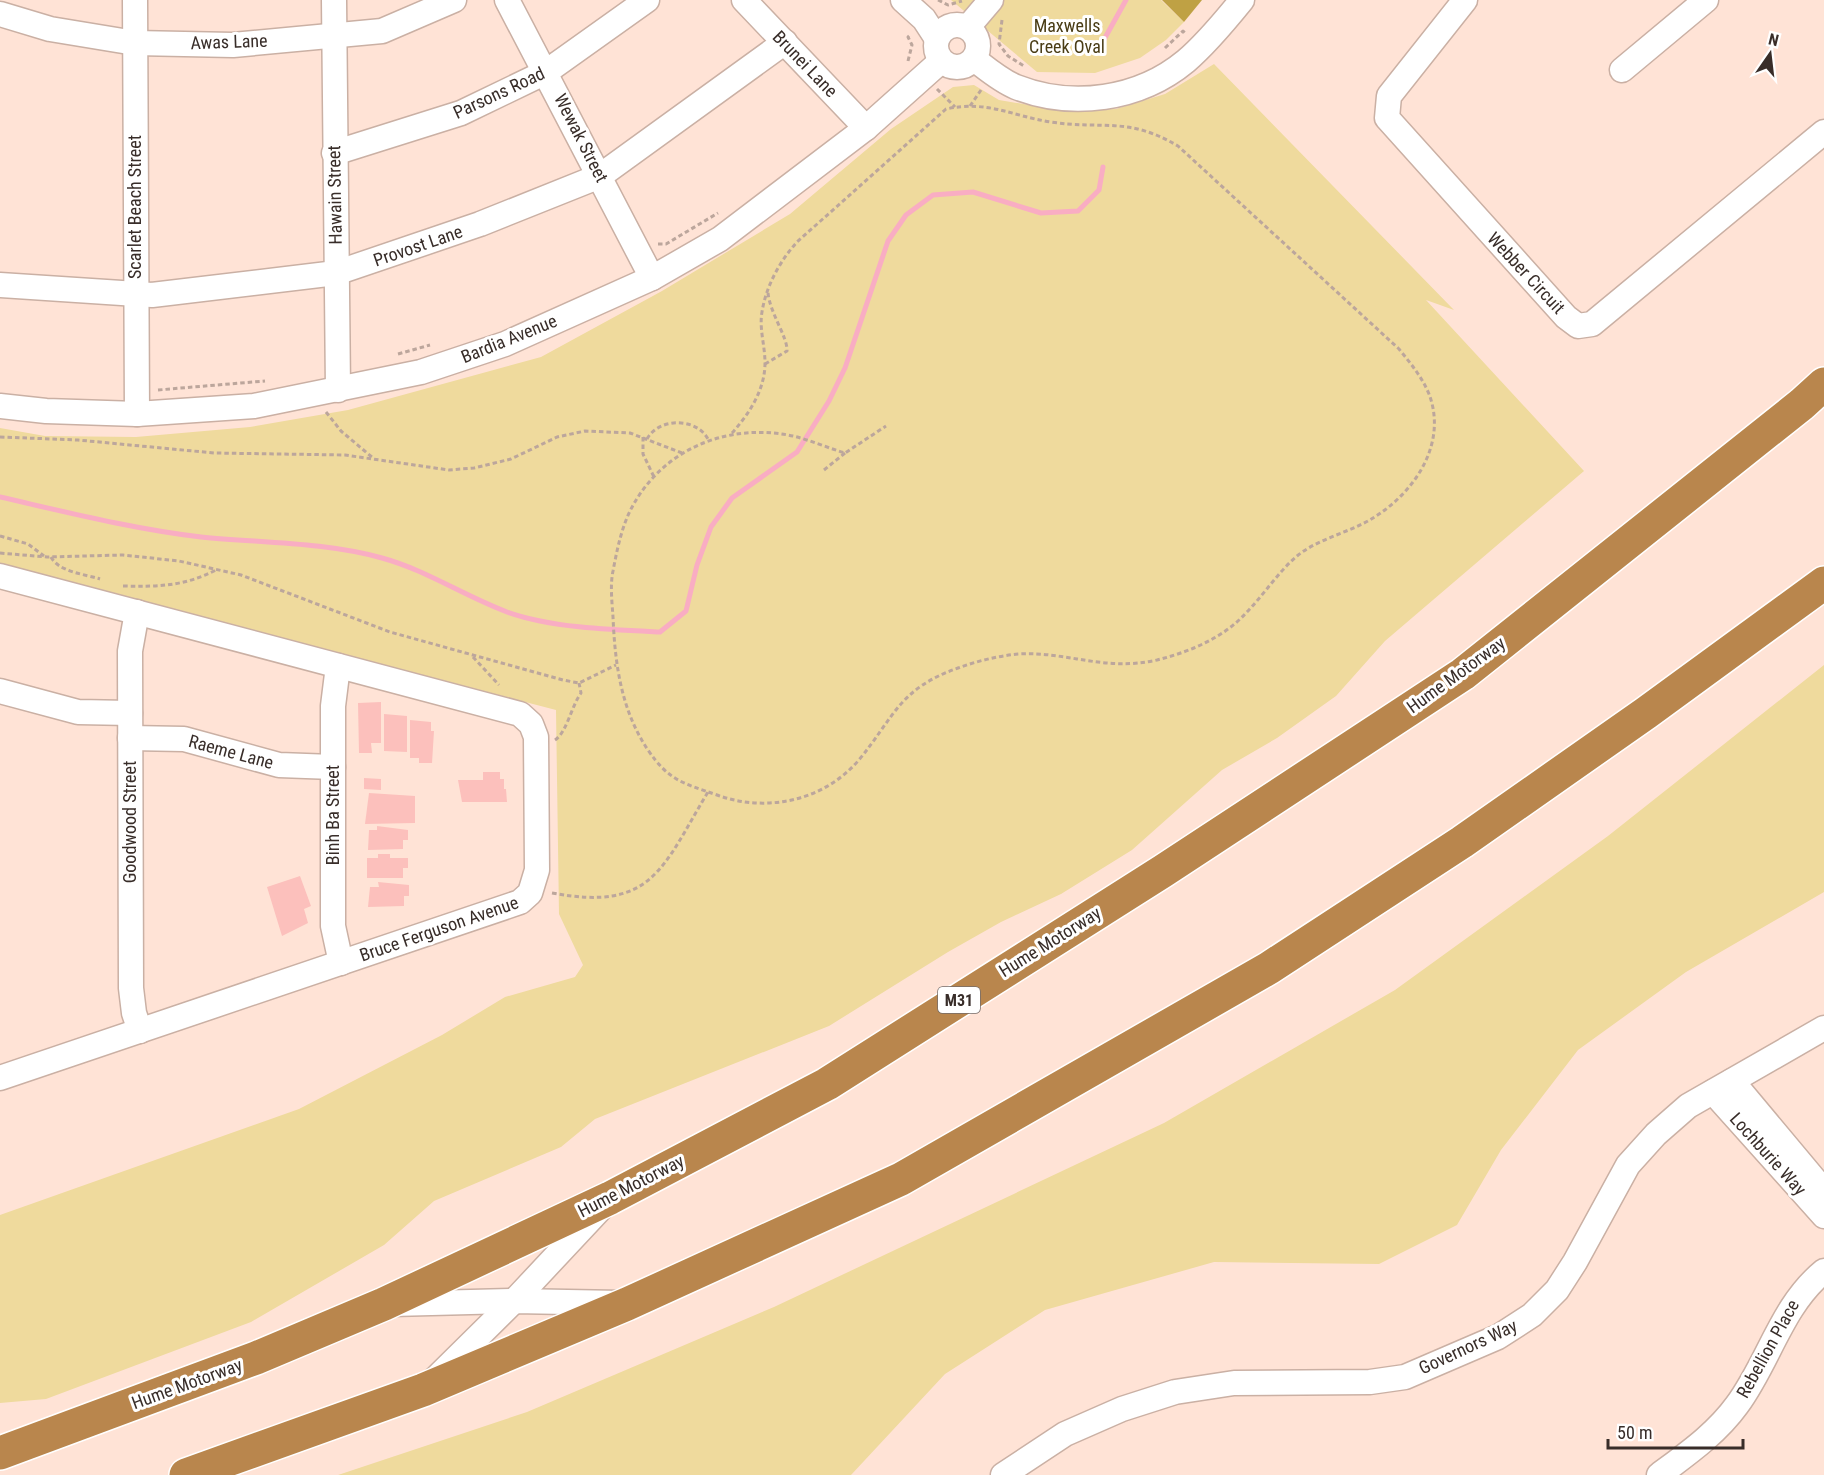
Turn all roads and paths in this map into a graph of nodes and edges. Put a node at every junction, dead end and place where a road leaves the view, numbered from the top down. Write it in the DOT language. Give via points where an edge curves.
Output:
graph roads {
  1 [pos="135,0"];
  2 [pos="334,0"];
  3 [pos="454,0"];
  4 [pos="507,0"];
  5 [pos="647,0"];
  6 [pos="744,0"];
  7 [pos="903,0"];
  8 [pos="938,0"];
  9 [pos="963,0"];
  10 [pos="991,0"];
  11 [pos="1242,0"];
  12 [pos="1465,0"];
  13 [pos="1706,0"];
  14 [pos="0,14"];
  15 [pos="1004,22"];
  16 [pos="968,27"];
  17 [pos="1183,31"];
  18 [pos="333,36"];
  19 [pos="908,37"];
  20 [pos="785,42"];
  21 [pos="135,43"];
  22 [pos="939,50"];
  23 [pos="1156,54"];
  24 [pos="974,59"];
  25 [pos="901,67"];
  26 [pos="1031,70"];
  27 [pos="1622,70"];
  28 [pos="546,72"];
  29 [pos="866,128"];
  30 [pos="1824,132"];
  31 [pos="334,153"];
  32 [pos="600,176"];
  33 [pos="728,207"];
  34 [pos="659,244"];
  35 [pos="336,273"];
  36 [pos="652,278"];
  37 [pos="0,285"];
  38 [pos="768,291"];
  39 [pos="134,295"];
  40 [pos="440,343"];
  41 [pos="387,356"];
  42 [pos="765,364"];
  43 [pos="268,380"];
  44 [pos="1824,384"];
  45 [pos="157,390"];
  46 [pos="332,400"];
  47 [pos="0,406"];
  48 [pos="137,414"];
  49 [pos="886,426"];
  50 [pos="732,433"];
  51 [pos="0,437"];
  52 [pos="645,438"];
  53 [pos="709,441"];
  54 [pos="845,453"];
  55 [pos="683,454"];
  56 [pos="374,459"];
  57 [pos="824,470"];
  58 [pos="654,477"];
  59 [pos="0,536"];
  60 [pos="0,554"];
  61 [pos="49,557"];
  62 [pos="216,570"];
  63 [pos="0,576"];
  64 [pos="104,580"];
  65 [pos="114,583"];
  66 [pos="1824,584"];
  67 [pos="137,612"];
  68 [pos="615,664"];
  69 [pos="339,666"];
  70 [pos="579,683"];
  71 [pos="0,691"];
  72 [pos="130,713"];
  73 [pos="129,738"];
  74 [pos="553,741"];
  75 [pos="333,767"];
  76 [pos="708,792"];
  77 [pos="549,892"];
  78 [pos="341,963"];
  79 [pos="1824,1028"];
  80 [pos="140,1031"];
  81 [pos="0,1078"];
  82 [pos="1722,1086"];
  83 [pos="1824,1191"];
  84 [pos="610,1198"];
  85 [pos="1824,1216"];
  86 [pos="1824,1271"];
  87 [pos="514,1301"];
  88 [pos="384,1304"];
  89 [pos="627,1304"];
  90 [pos="423,1390"];
  91 [pos="0,1453"];
  92 [pos="186,1475"];
  93 [pos="1003,1475"];
  94 [pos="1659,1475"];
  1 -- 21 [label="street, Scarlet Beach Street"];
  2 -- 18 [label="street, Hawain Street"];
  3 -- 18 [label="street, Awas Lane" via="382,31"];
  4 -- 28 [label="street, Wewak Street"];
  5 -- 28 [label="street, Parsons Road"];
  6 -- 20 [label="street, Brunei Lane"];
  7 -- 22 [label="street" via="924,19"];
  8 -- 9 [label="path" via="948,5"];
  10 -- 16 [label="street"];
  11 -- 24 [label="street" via="1187,60 1162,77 1114,96 1046,96 1015,87"];
  12 -- 30 [label="street, Webber Circuit" via="1389,96 1388,118 1578,326 1592,324"];
  13 -- 27 [label="street"];
  14 -- 21 [label="street, Awas Lane" via="50,29"];
  15 -- 26 [label="path" via="999,44 1008,56"];
  16 -- 22 [label="street" via="948,27"];
  16 -- 24 [label="street" via="977,38"];
  17 -- 23 [label="path"];
  18 -- 21 [label="street, Awas Lane" via="233,45"];
  18 -- 31 [label="street, Hawain Street"];
  19 -- 25 [label="path" via="912,45 910,60"];
  20 -- 29 [label="street, Brunei Lane"];
  20 -- 32 [label="street, Provost Lane"];
  21 -- 39 [label="street, Scarlet Beach Street"];
  22 -- 24 [label="street" via="947,65 961,67"];
  22 -- 29 [label="street, Bardia Avenue"];
  28 -- 31 [label="street, Parsons Road" via="461,113"];
  28 -- 32 [label="street, Wewak Street"];
  29 -- 36 [label="street, Bardia Avenue" via="720,239"];
  31 -- 35 [label="street, Hawain Street"];
  32 -- 35 [label="street, Provost Lane" via="480,224"];
  32 -- 36 [label="street, Wewak Street"];
  33 -- 34 [label="path" via="666,244"];
  35 -- 39 [label="street, Provost Lane"];
  35 -- 46 [label="street, Hawain Street"];
  36 -- 46 [label="street, Bardia Avenue" via="505,344"];
  37 -- 39 [label="street, Provost Lane"];
  38 -- 42 [label="path" via="761,329"];
  38 -- 42 [label="path" via="772,315 788,344 783,355"];
  38 -- 76 [label="path" via="783,258 797,242 946,109 979,105 1052,123 1141,128 1162,136 1185,152 1399,349 1421,377 1431,400 1433,427 1429,456 1400,500 1296,557 1242,619 1219,636 1158,660 1126,665 1021,654 984,659 923,684 897,705 857,762 833,783 786,803 736,802"];
  39 -- 48 [label="street, Scarlet Beach Street"];
  40 -- 41 [label="path"];
  42 -- 50 [label="path" via="753,405"];
  43 -- 45 [label="path"];
  44 -- 84 [label="highway, Hume Motorway / M31" via="1463,674 827,1084"];
  46 -- 48 [label="street, Bardia Avenue"];
  46 -- 56 [label="path" via="341,431"];
  47 -- 48 [label="street, Bardia Avenue"];
  49 -- 54 [label="path"];
  50 -- 53 [label="path"];
  50 -- 54 [label="path" via="795,436"];
  51 -- 56 [label="path" via="68,439 214,453 273,452"];
  52 -- 53 [label="path" via="657,427 673,423 694,426"];
  52 -- 55 [label="path"];
  52 -- 56 [label="path" via="630,432 585,431 557,437 511,459 449,470"];
  52 -- 58 [label="path" via="643,454"];
  53 -- 55 [label="path"];
  54 -- 57 [label="path"];
  55 -- 58 [label="path"];
  58 -- 68 [label="path" via="629,513 611,578"];
  59 -- 61 [label="path" via="28,544"];
  60 -- 61 [label="path"];
  61 -- 62 [label="path" via="123,555"];
  61 -- 64 [label="path" via="66,569"];
  62 -- 65 [label="path" via="172,586"];
  62 -- 70 [label="path" via="268,584 390,632"];
  63 -- 67 [label="street, Bruce Ferguson Avenue"];
  66 -- 89 [label="highway" via="1462,842 1269,968 901,1179"];
  67 -- 69 [label="street, Bruce Ferguson Avenue"];
  67 -- 72 [label="street, Goodwood Street" via="130,651"];
  68 -- 70 [label="path"];
  68 -- 76 [label="path" via="635,730 662,771"];
  69 -- 75 [label="street, Binh Ba Street" via="333,706"];
  69 -- 78 [label="street, Bruce Ferguson Avenue" via="520,714 535,730 537,870 530,893 520,902"];
  70 -- 74 [label="path" via="581,693 571,706 566,726"];
  71 -- 72 [label="street" via="78,712"];
  72 -- 73 [label="street, Goodwood Street"];
  73 -- 75 [label="street, Raeme Lane" via="183,739 279,765"];
  73 -- 80 [label="street, Goodwood Street" via="131,988"];
  75 -- 78 [label="street, Binh Ba Street" via="333,927"];
  76 -- 77 [label="path" via="659,871 642,887 616,896 582,898"];
  78 -- 80 [label="street, Bruce Ferguson Avenue"];
  79 -- 82 [label="street, Governors Way"];
  80 -- 81 [label="street, Bruce Ferguson Avenue"];
  82 -- 83 [label="street, Lochburie Way"];
  82 -- 85 [label="street, Lochburie Way"];
  82 -- 93 [label="street, Governors Way" via="1688,1106 1628,1165 1557,1290 1532,1315 1498,1337 1405,1377 1370,1382 1234,1383 1175,1392 1122,1409 1065,1434"];
  84 -- 87 [label="street"];
  84 -- 88 [label="highway, Hume Motorway / M31"];
  86 -- 94 [label="street, Rebellion Place" via="1799,1294 1739,1403 1706,1440"];
  87 -- 88 [label="street"];
  87 -- 89 [label="street"];
  87 -- 90 [label="street"];
  88 -- 91 [label="highway, Hume Motorway / M31" via="256,1358"];
  89 -- 90 [label="highway"];
  90 -- 92 [label="highway"];
}
